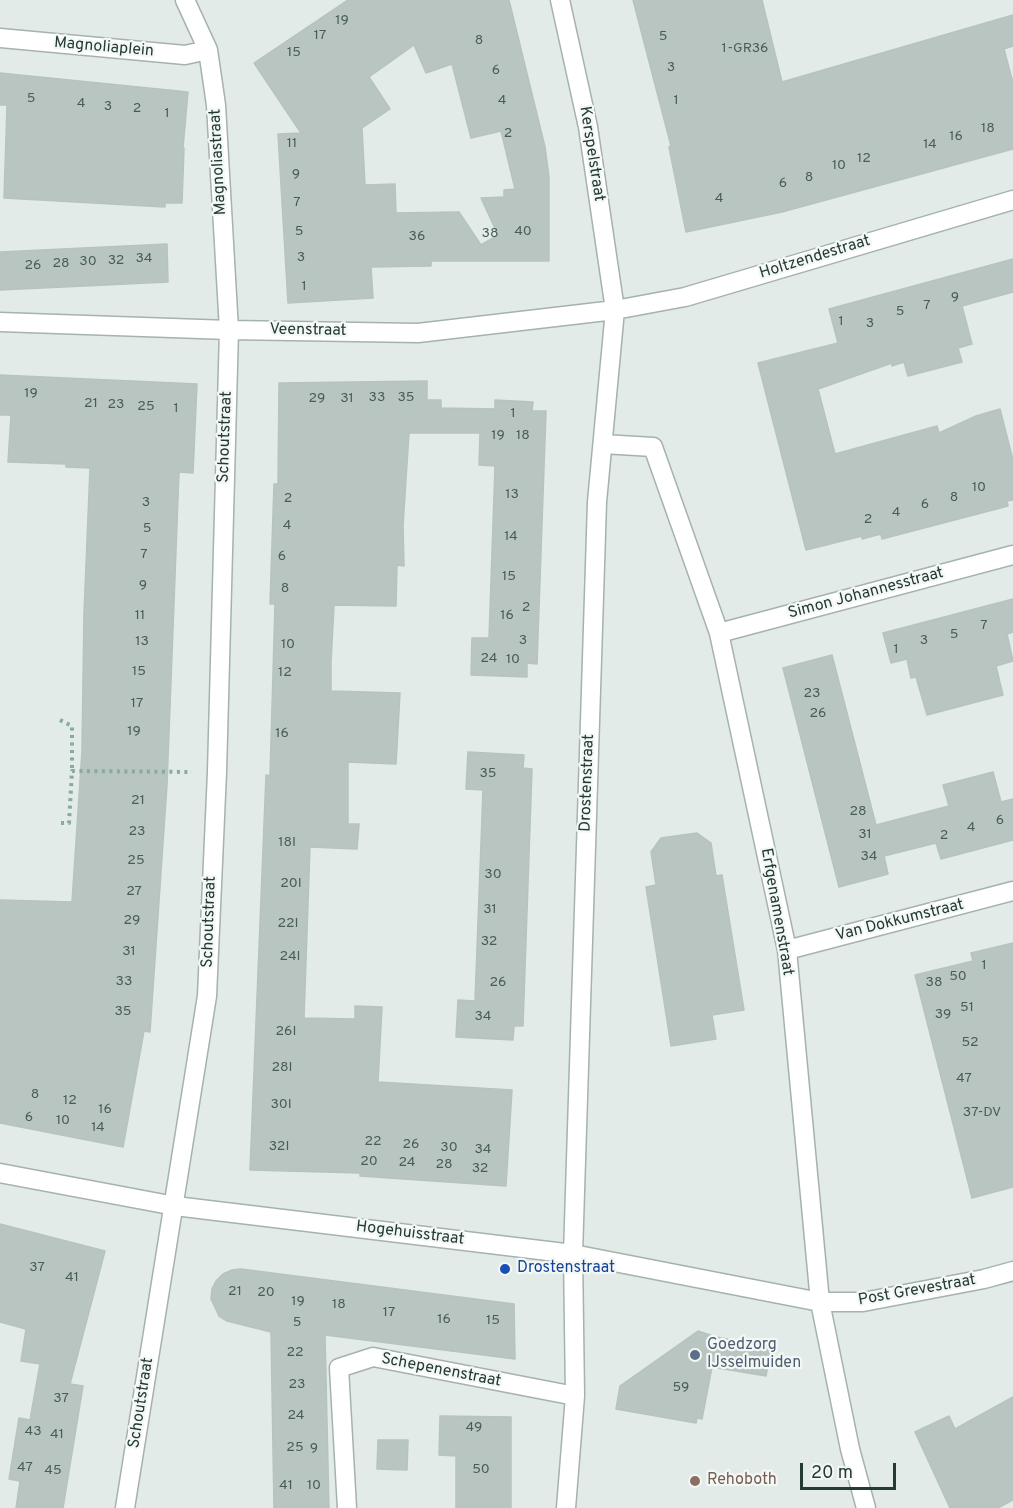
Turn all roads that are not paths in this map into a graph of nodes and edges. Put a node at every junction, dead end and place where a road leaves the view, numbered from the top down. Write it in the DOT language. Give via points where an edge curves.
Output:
graph roads {
  1 [pos="185,0"];
  2 [pos="560,0"];
  3 [pos="0,38"];
  4 [pos="208,50"];
  5 [pos="1013,200"];
  6 [pos="615,310"];
  7 [pos="0,322"];
  8 [pos="229,330"];
  9 [pos="603,444"];
  10 [pos="1013,555"];
  11 [pos="719,633"];
  12 [pos="1013,891"];
  13 [pos="787,950"];
  14 [pos="0,1173"];
  15 [pos="175,1206"];
  16 [pos="573,1254"];
  17 [pos="1013,1271"];
  18 [pos="820,1302"];
  19 [pos="575,1396"];
  20 [pos="125,1508"];
  21 [pos="347,1508"];
  22 [pos="566,1508"];
  23 [pos="866,1508"];
  1 -- 4 [label="street, Magnoliastraat"];
  2 -- 6 [label="street, Kerspelstraat" via="588,127"];
  3 -- 4 [label="street, Magnoliaplein" via="185,55"];
  4 -- 8 [label="street, Magnoliastraat" via="216,105"];
  5 -- 6 [label="street, Holtzendestraat" via="685,297"];
  6 -- 8 [label="street, Veenstraat" via="418,333"];
  6 -- 9 [label="street, Drostenstraat"];
  7 -- 8 [label="street, Veenstraat"];
  8 -- 15 [label="street, Schoutstraat" via="207,996"];
  9 -- 11 [label="street, Erfgenamenstraat" via="653,447"];
  9 -- 16 [label="street, Drostenstraat" via="597,514"];
  10 -- 11 [label="street, Simon Johannesstraat"];
  11 -- 13 [label="street, Erfgenamenstraat"];
  12 -- 13 [label="street, Van Dokkumstraat"];
  13 -- 18 [label="street, Erfgenamenstraat"];
  14 -- 15 [label="street, Hogehuisstraat"];
  15 -- 16 [label="street, Hogehuisstraat"];
  15 -- 20 [label="street, Schoutstraat"];
  16 -- 18 [label="street, Hogehuisstraat"];
  16 -- 19 [label="street, Drostenstraat"];
  17 -- 18 [label="street, Post Grevestraat" via="863,1302"];
  18 -- 23 [label="street, Erfgenamenstraat"];
  19 -- 21 [label="street, Schepenenstraat" via="373,1358 339,1368"];
  19 -- 22 [label="street, Drostenstraat"];
}
